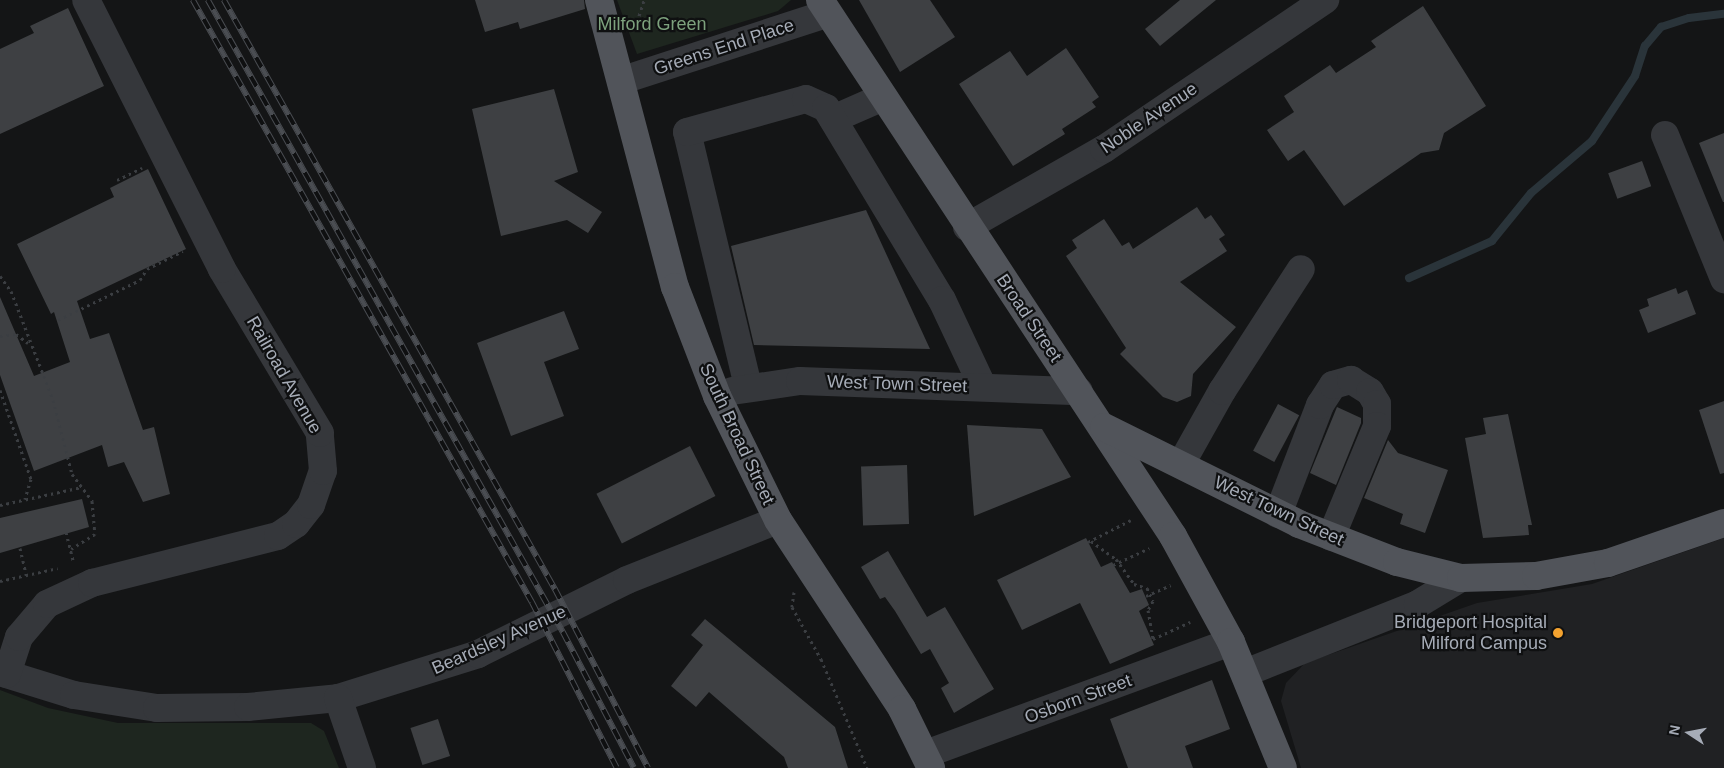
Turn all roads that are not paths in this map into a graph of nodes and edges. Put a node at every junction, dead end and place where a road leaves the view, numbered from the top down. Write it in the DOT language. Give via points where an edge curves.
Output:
graph roads {
  1 [pos="86,0"];
  2 [pos="599,0"];
  3 [pos="1324,0"];
  4 [pos="823,7"];
  5 [pos="622,80"];
  6 [pos="881,98"];
  7 [pos="833,119"];
  8 [pos="1665,135"];
  9 [pos="966,227"];
  10 [pos="1301,269"];
  11 [pos="1724,279"];
  12 [pos="748,386"];
  13 [pos="983,387"];
  14 [pos="1079,391"];
  15 [pos="717,396"];
  16 [pos="1104,427"];
  17 [pos="1181,464"];
  18 [pos="1278,514"];
  19 [pos="778,520"];
  20 [pos="1724,523"];
  21 [pos="1331,537"];
  22 [pos="1461,578"];
  23 [pos="1231,642"];
  24 [pos="3,673"];
  25 [pos="1245,673"];
  26 [pos="338,698"];
  27 [pos="928,761"];
  28 [pos="362,768"];
  29 [pos="1283,768"];
  1 -- 24 [label="street, Railroad Avenue" via="207,240 320,432 325,460 315,496 296,524 269,540 62,595 26,625"];
  2 -- 5 [label="main road"];
  3 -- 9 [label="street, Noble Avenue" via="1104,149"];
  4 -- 5 [label="street, Greens End Place"];
  4 -- 6 [label="main road, Broad Street"];
  5 -- 15 [label="main road, South Broad Street" via="675,286"];
  6 -- 7 [label="street"];
  6 -- 9 [label="main road, Broad Street"];
  7 -- 12 [label="street" via="826,108 806,99 687,132"];
  7 -- 13 [label="street" via="942,300"];
  8 -- 11 [label="street"];
  9 -- 14 [label="main road, Broad Street"];
  10 -- 17 [label="street" via="1222,390"];
  12 -- 13 [label="street, West Town Street" via="800,381"];
  12 -- 15 [label="street, West Town Street"];
  13 -- 14 [label="street, West Town Street"];
  14 -- 16 [label="main road, Broad Street"];
  15 -- 19 [label="main road, South Broad Street"];
  16 -- 17 [label="main road, West Town Street"];
  16 -- 23 [label="main road, Broad Street" via="1178,544"];
  17 -- 18 [label="main road, West Town Street"];
  18 -- 21 [label="main road, West Town Street"];
  18 -- 21 [label="street" via="1320,405 1333,385 1351,380 1370,392 1377,404 1376,426"];
  19 -- 26 [label="street, Beardsley Avenue" via="626,580 478,654"];
  19 -- 27 [label="main road, South Broad Street" via="882,676"];
  20 -- 22 [label="main road, West Town Street" via="1608,563 1536,576"];
  21 -- 22 [label="main road, West Town Street" via="1397,562"];
  22 -- 25 [label="street" via="1418,604"];
  23 -- 25 [label="main road, Broad Street"];
  23 -- 27 [label="street, Osborn Street"];
  24 -- 26 [label="street, Beardsley Avenue" via="74,695 157,708 248,707"];
  25 -- 29 [label="main road, Broad Street"];
  26 -- 28 [label="street"];
}
